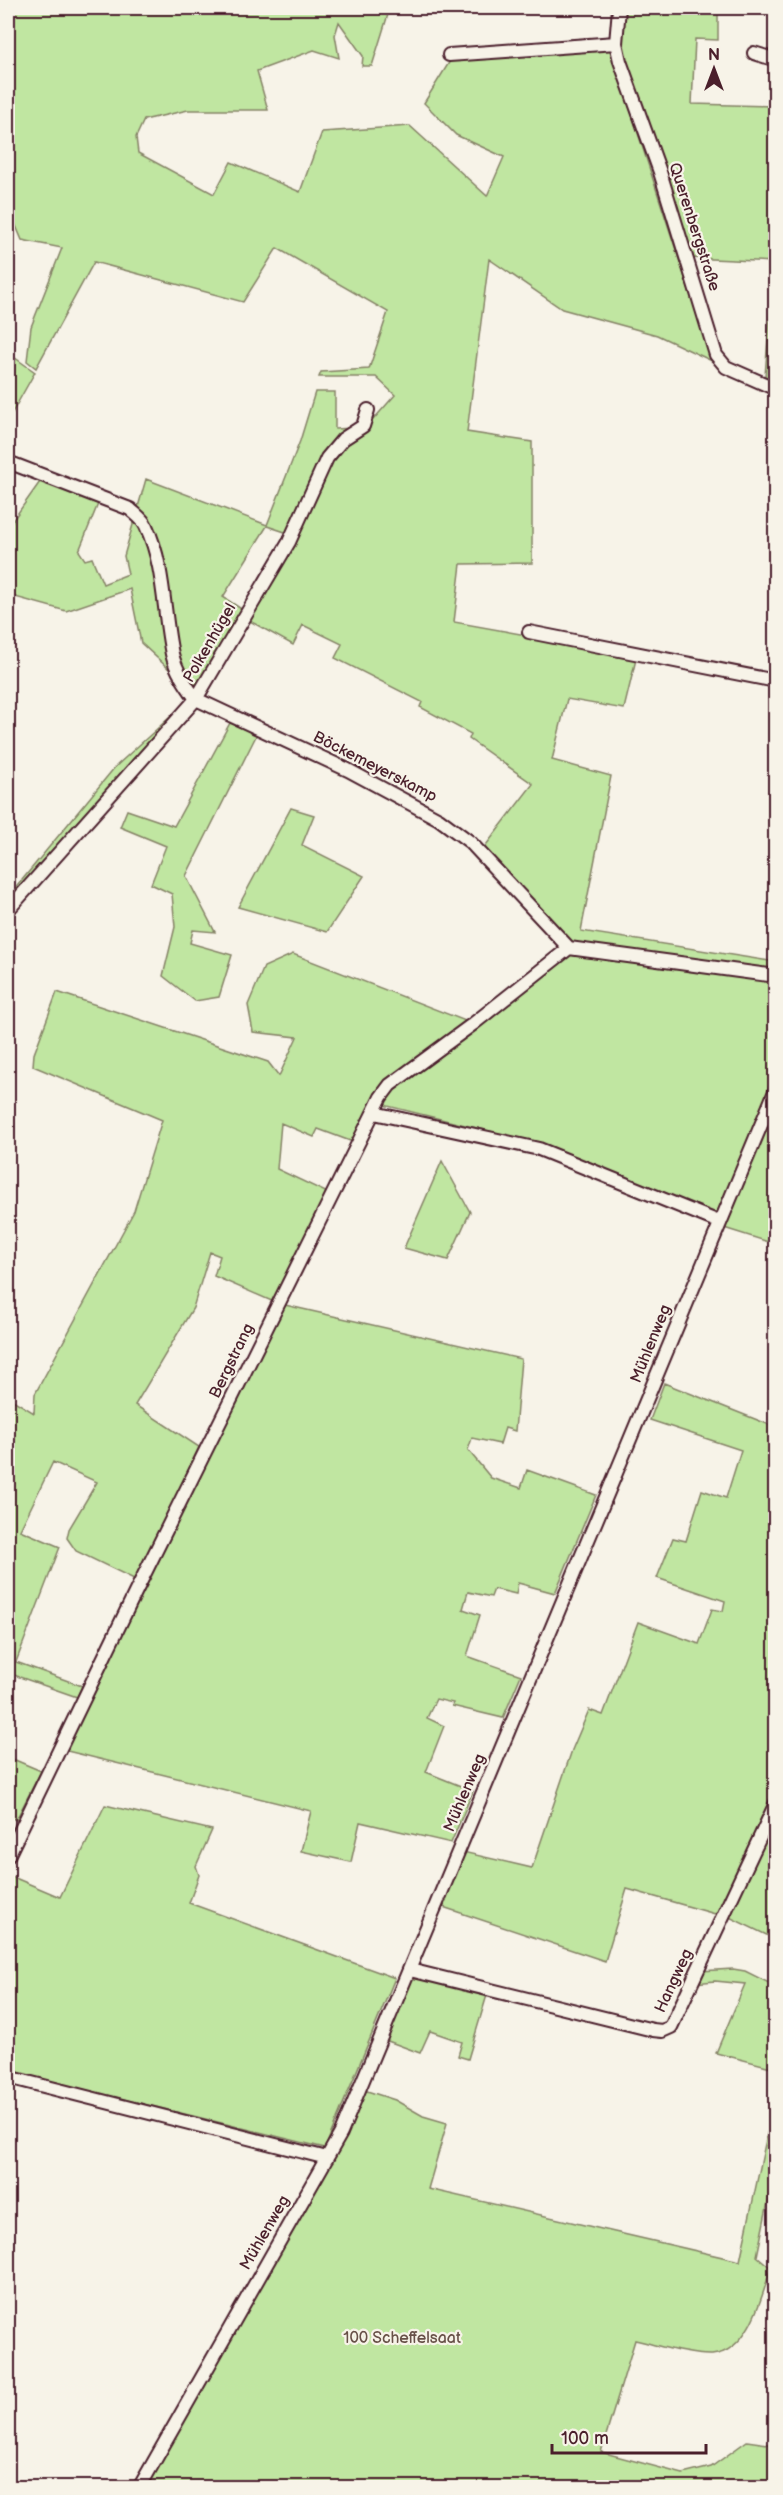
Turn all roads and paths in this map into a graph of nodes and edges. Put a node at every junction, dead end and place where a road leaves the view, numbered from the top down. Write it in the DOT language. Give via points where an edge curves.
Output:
graph roads {
  1 [pos="619,8"];
  2 [pos="616,43"];
  3 [pos="754,53"];
  4 [pos="449,55"];
  5 [pos="776,60"];
  6 [pos="776,389"];
  7 [pos="368,410"];
  8 [pos="8,462"];
  9 [pos="529,632"];
  10 [pos="776,681"];
  11 [pos="196,699"];
  12 [pos="8,910"];
  13 [pos="569,948"];
  14 [pos="776,976"];
  15 [pos="776,1089"];
  16 [pos="374,1113"];
  17 [pos="719,1222"];
  18 [pos="776,1803"];
  19 [pos="8,1856"];
  20 [pos="410,1970"];
  21 [pos="8,2077"];
  22 [pos="327,2158"];
  23 [pos="139,2487"];
  1 -- 2 [label="street, Querenbergstraße"];
  2 -- 4 [label="street"];
  2 -- 6 [label="street, Querenbergstraße" via="716,356 726,367"];
  3 -- 5 [label="street"];
  7 -- 11 [label="street, Polkenhügel" via="363,426 327,458 289,542"];
  8 -- 11 [label="street, Polkenhügel" via="130,509 145,524 155,552 173,656 183,682"];
  9 -- 10 [label="street"];
  11 -- 12 [label="street"];
  11 -- 13 [label="street, Böckemeyerskamp" via="348,770 439,819 470,842"];
  13 -- 14 [label="street"];
  13 -- 16 [label="street, Bergstrang" via="390,1085"];
  15 -- 17 [label="street, Mühlenweg"];
  16 -- 17 [label="street" via="539,1149"];
  16 -- 19 [label="street, Bergstrang"];
  17 -- 20 [label="street, Mühlenweg"];
  18 -- 20 [label="street, Hangweg" via="671,2027 653,2030"];
  20 -- 22 [label="street, Mühlenweg"];
  21 -- 22 [label="street"];
  22 -- 23 [label="street, Mühlenweg"];
}
